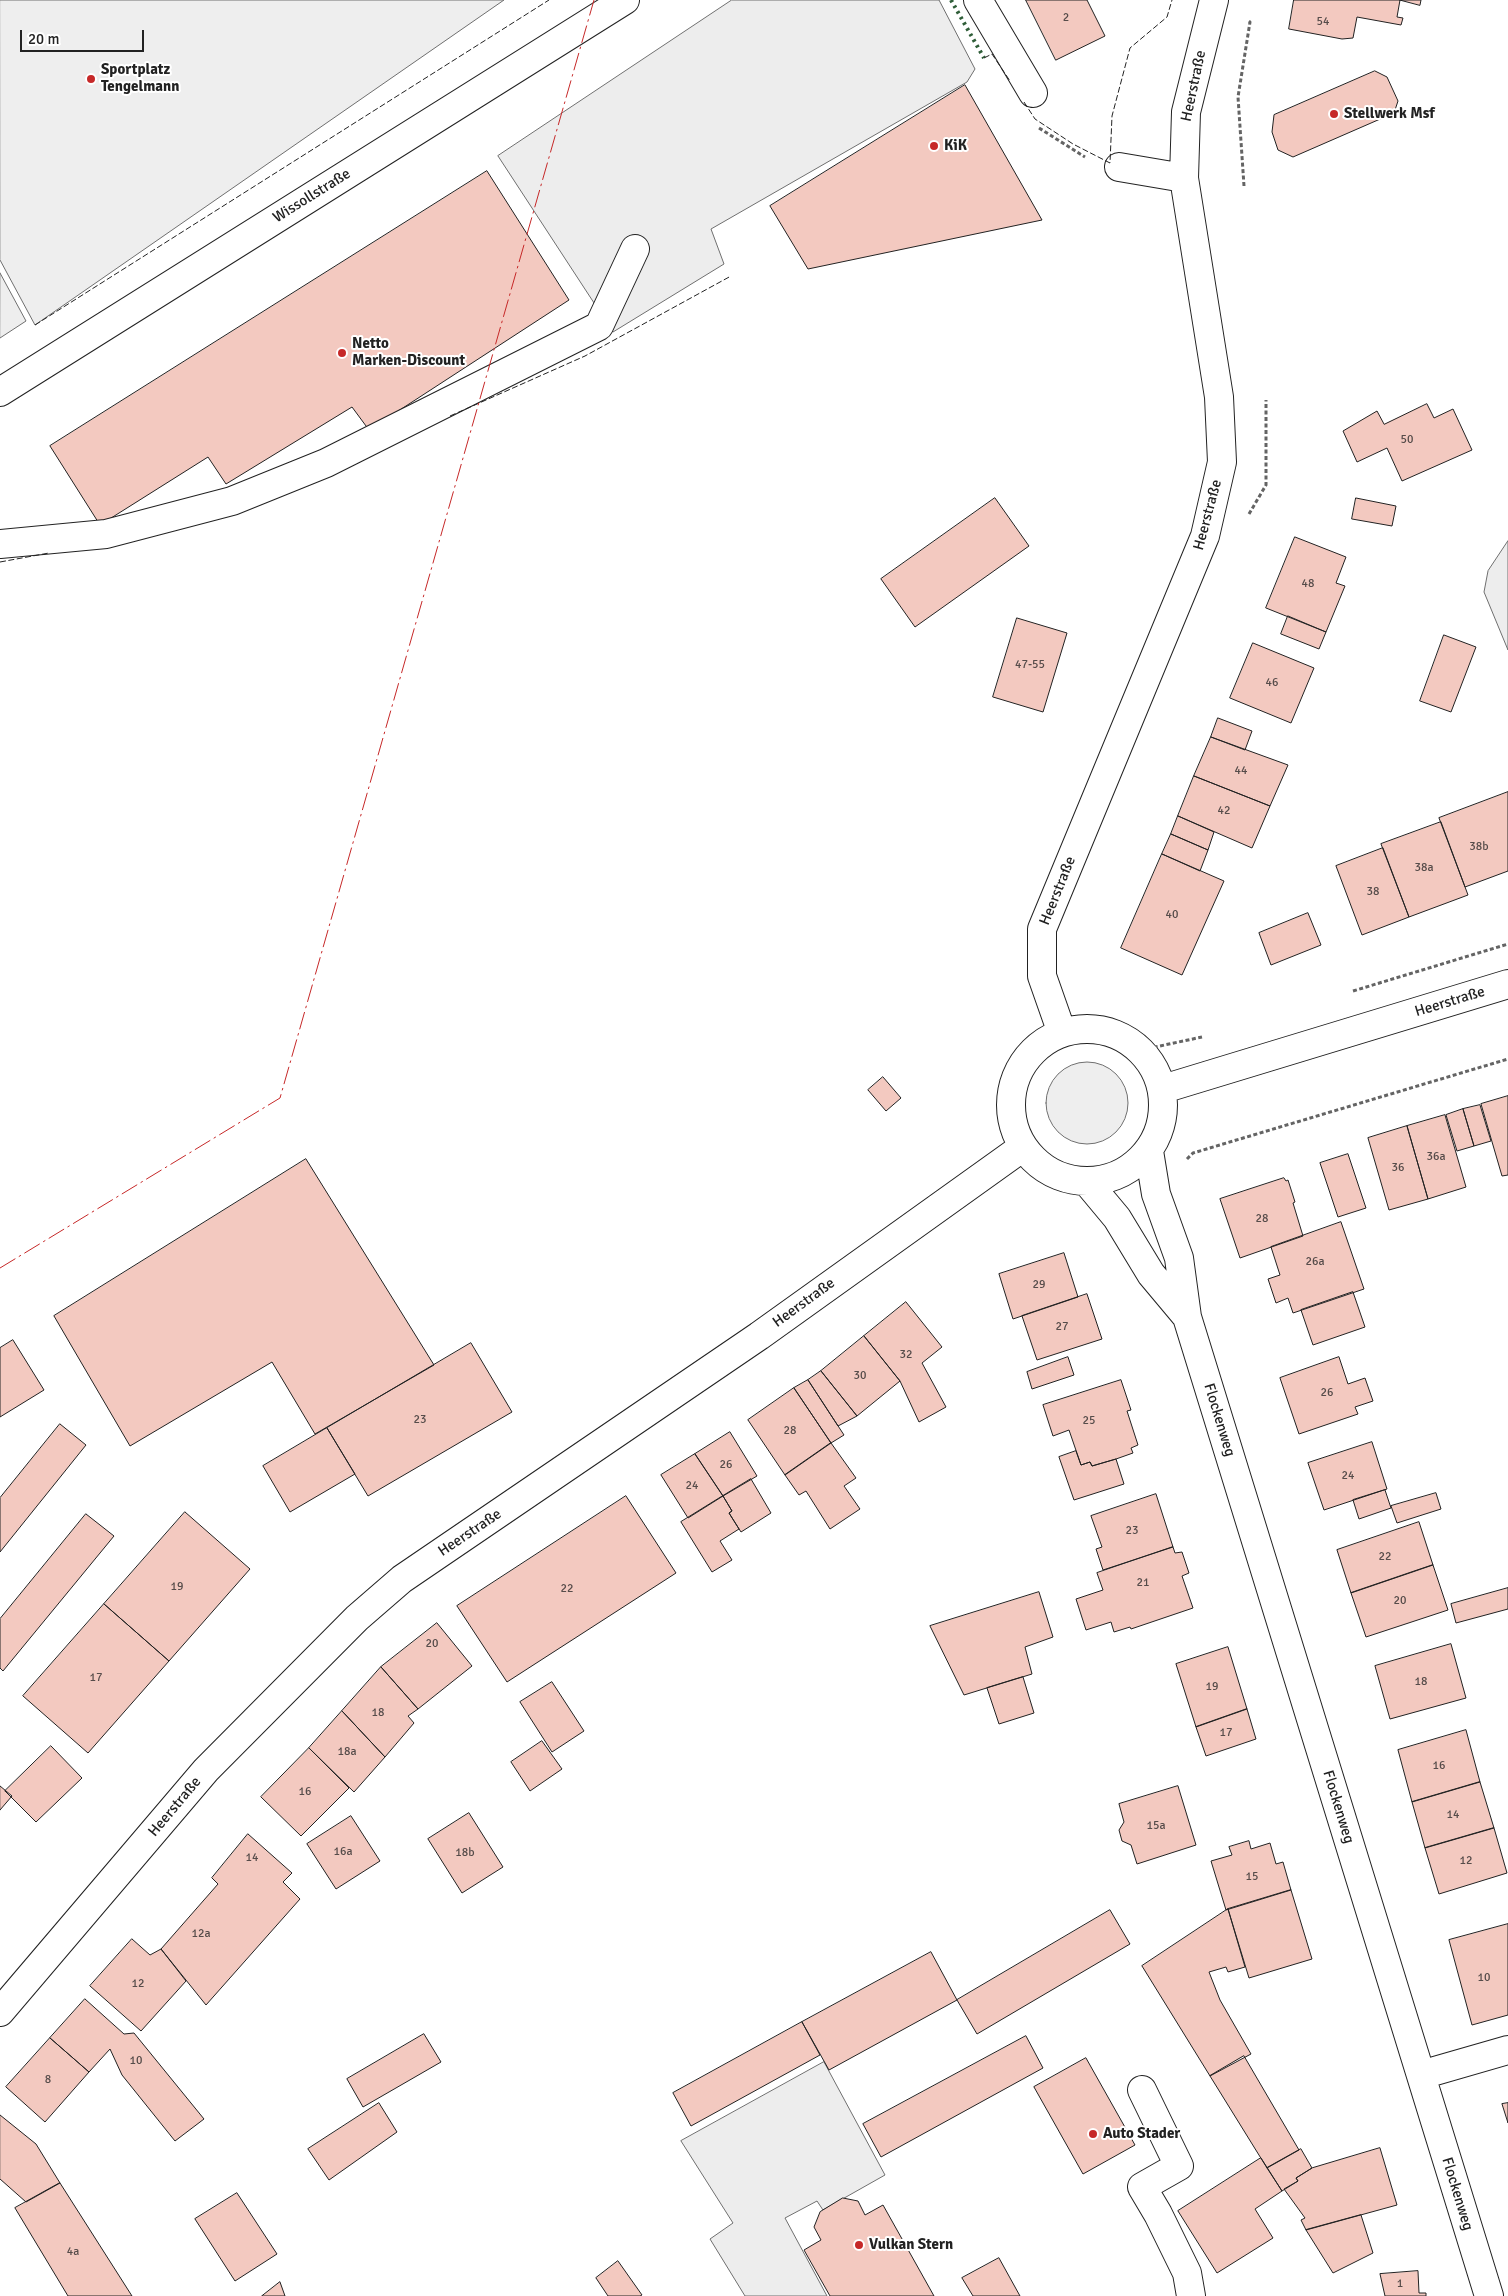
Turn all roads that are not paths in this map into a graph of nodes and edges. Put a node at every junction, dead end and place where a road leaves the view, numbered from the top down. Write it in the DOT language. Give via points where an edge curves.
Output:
graph roads {
  1 [pos="625,0"];
  2 [pos="978,0"];
  3 [pos="1214,0"];
  4 [pos="1033,93"];
  5 [pos="1119,167"];
  6 [pos="1184,178"];
  7 [pos="635,249"];
  8 [pos="0,392"];
  9 [pos="0,544"];
  10 [pos="1508,984"];
  11 [pos="1062,1033"];
  12 [pos="1163,1089"];
  13 [pos="1022,1147"];
  14 [pos="1149,1152"];
  15 [pos="1087,1182"];
  16 [pos="1187,1318"];
  17 [pos="0,2012"];
  18 [pos="1508,2050"];
  19 [pos="1421,2075"];
  20 [pos="1142,2090"];
  21 [pos="1191,2296"];
  22 [pos="1489,2296"];
  1 -- 8 [label="street, Wissollstraße"];
  2 -- 4 [label="street"];
  3 -- 6 [label="street, Heerstraße" via="1186,112"];
  5 -- 6 [label="street"];
  6 -- 11 [label="street, Heerstraße" via="1220,397 1222,462 1205,536 1042,929 1042,976"];
  7 -- 9 [label="street" via="599,326 326,463 232,501 106,534"];
  10 -- 12 [label="street, Heerstraße"];
  11 -- 12 [label="street" via="1090,1029 1124,1037 1141,1050 1155,1068"];
  11 -- 13 [label="street" via="1042,1043 1025,1060 1014,1080 1010,1103 1013,1126"];
  12 -- 14 [label="street" via="1164,1112 1160,1133"];
  13 -- 15 [label="street" via="1040,1166 1062,1178"];
  13 -- 17 [label="street, Heerstraße" via="759,1336 402,1579 357,1618 206,1770"];
  14 -- 15 [label="street" via="1132,1168 1111,1179"];
  14 -- 16 [label="street, Flockenweg" via="1156,1194 1179,1258"];
  15 -- 16 [label="street, Flockenweg" via="1117,1218 1151,1274"];
  16 -- 19 [label="street, Flockenweg"];
  18 -- 19 [label="street"];
  19 -- 22 [label="street, Flockenweg"];
  20 -- 21 [label="street" via="1179,2166 1142,2187 1187,2273"];
}
